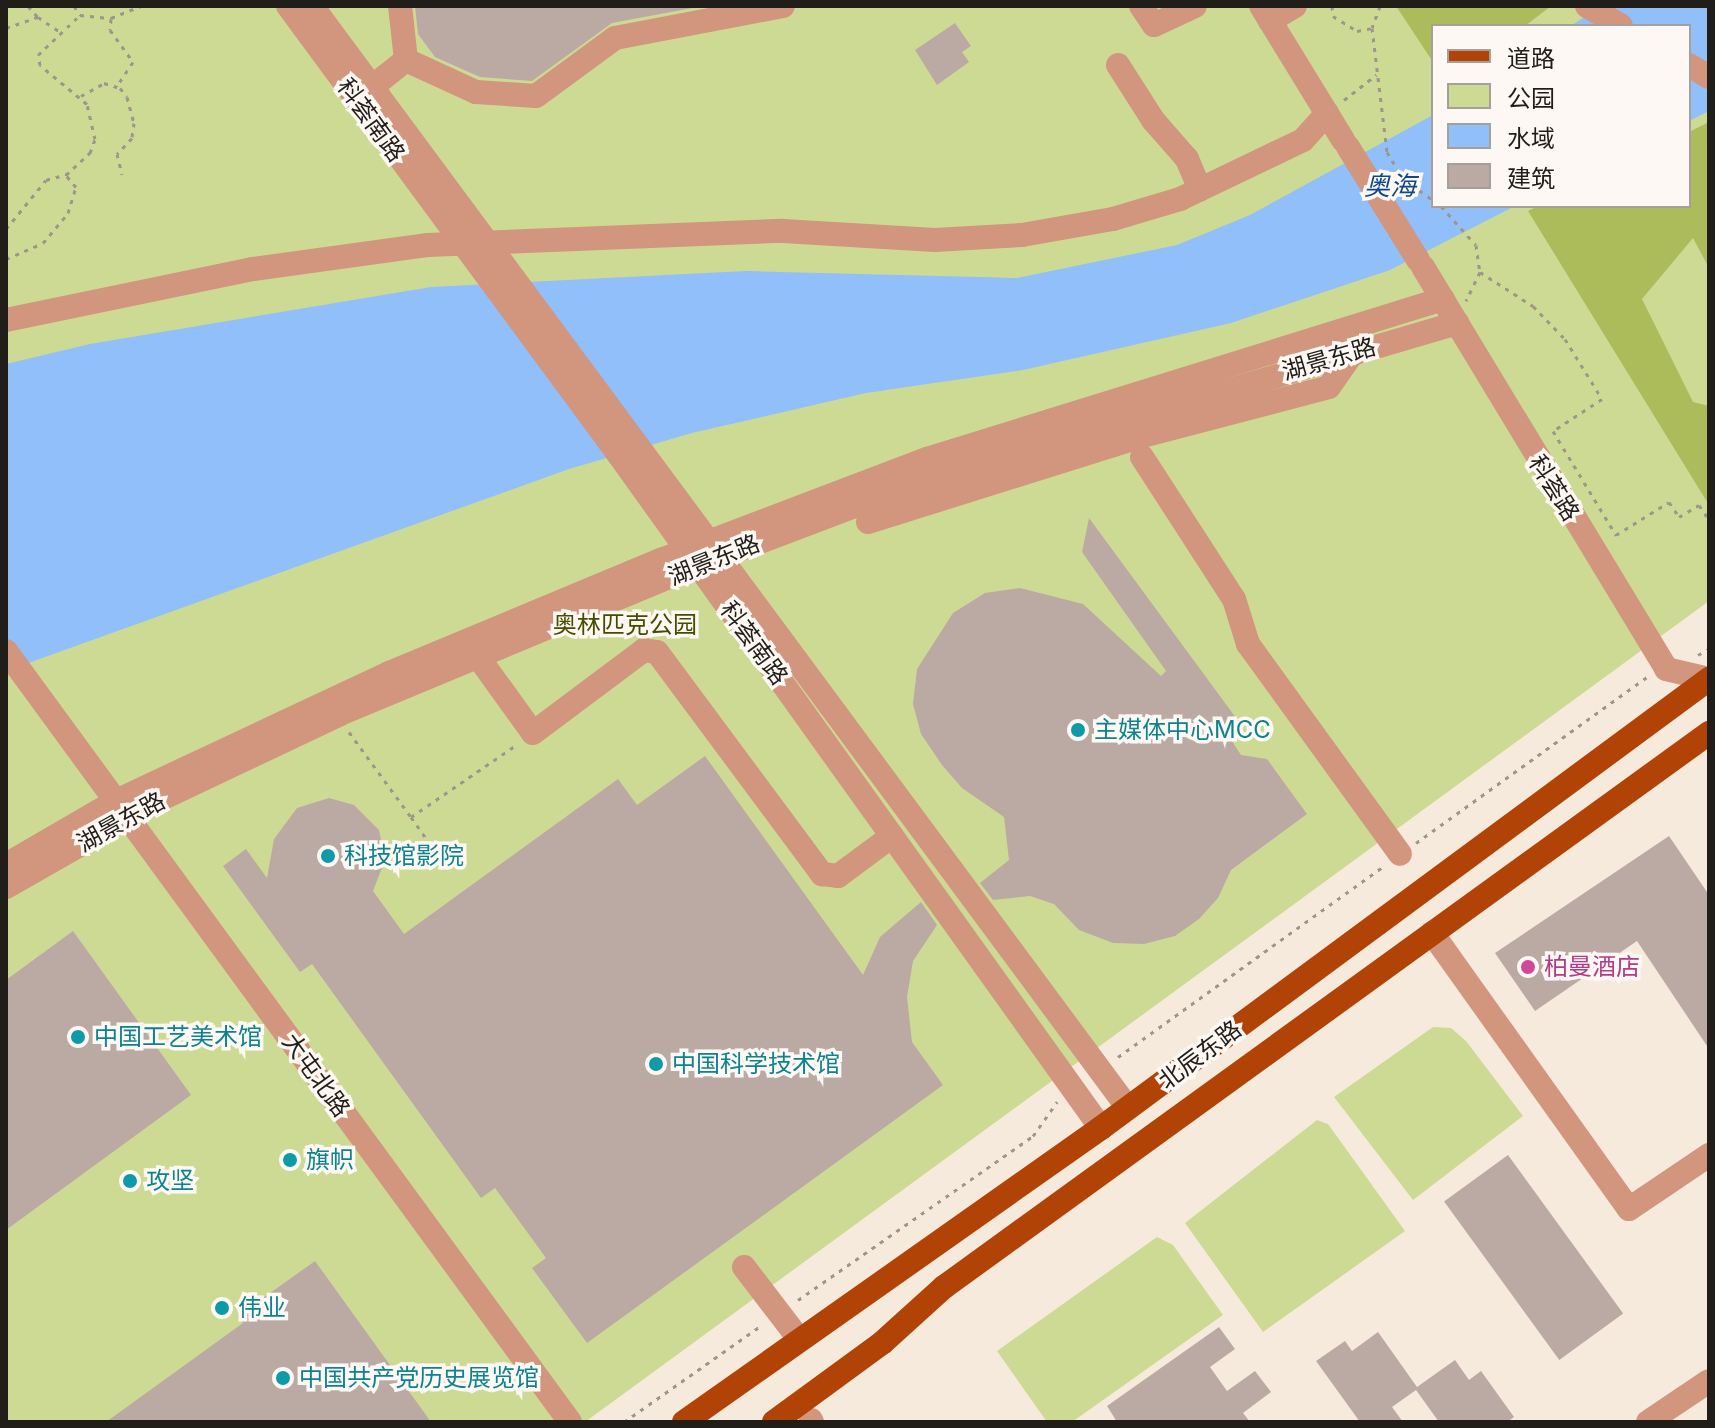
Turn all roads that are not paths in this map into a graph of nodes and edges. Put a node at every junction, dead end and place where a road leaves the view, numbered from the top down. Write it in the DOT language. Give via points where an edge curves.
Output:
graph roads {
  1 [pos="288,6"];
  2 [pos="312,6"];
  3 [pos="400,6"];
  4 [pos="783,6"];
  5 [pos="1141,6"];
  6 [pos="1195,6"];
  7 [pos="1295,6"];
  8 [pos="1587,6"];
  9 [pos="1266,14"];
  10 [pos="1618,24"];
  11 [pos="406,60"];
  12 [pos="1118,65"];
  13 [pos="1691,66"];
  14 [pos="1709,77"];
  15 [pos="372,87"];
  16 [pos="1327,113"];
  17 [pos="1200,189"];
  18 [pos="460,244"];
  19 [pos="486,245"];
  20 [pos="1451,313"];
  21 [pos="6,320"];
  22 [pos="1373,320"];
  23 [pos="1379,344"];
  24 [pos="1354,351"];
  25 [pos="628,450"];
  26 [pos="1142,457"];
  27 [pos="868,522"];
  28 [pos="716,550"];
  29 [pos="691,558"];
  30 [pos="476,654"];
  31 [pos="12,659"];
  32 [pos="1709,679"];
  33 [pos="1709,733"];
  34 [pos="122,809"];
  35 [pos="892,836"];
  36 [pos="1400,854"];
  37 [pos="6,865"];
  38 [pos="6,887"];
  39 [pos="1432,933"];
  40 [pos="1128,1108"];
  41 [pos="1101,1128"];
  42 [pos="1709,1155"];
  43 [pos="744,1267"];
  44 [pos="799,1339"];
  45 [pos="1709,1381"];
  46 [pos="570,1422"];
  47 [pos="684,1422"];
  48 [pos="774,1422"];
  49 [pos="1648,1422"];
  1 -- 18 [label="street, 科荟南路"];
  2 -- 15 [label="street, 科荟南路"];
  3 -- 11 [label="street"];
  4 -- 11 [label="street" via="615,38 536,96 476,92"];
  5 -- 6 [label="street" via="1154,25"];
  7 -- 9 [label="street"];
  8 -- 10 [label="street"];
  9 -- 16 [label="street, 科荟路"];
  11 -- 15 [label="street"];
  12 -- 17 [label="street" via="1153,120 1187,159"];
  13 -- 14 [label="street"];
  15 -- 19 [label="street, 科荟南路"];
  16 -- 17 [label="street" via="1303,140"];
  16 -- 20 [label="street, 科荟路"];
  17 -- 19 [label="street" via="1113,219 1022,235 935,240 783,231"];
  18 -- 19 [label="street"];
  18 -- 21 [label="street" via="253,269"];
  18 -- 25 [label="street, 科荟南路"];
  19 -- 25 [label="street, 科荟南路"];
  20 -- 22 [label="street, 湖景东路"];
  20 -- 23 [label="street, 湖景东路"];
  20 -- 32 [label="street, 科荟路" via="1666,669"];
  22 -- 23 [label="street" via="1382,331"];
  22 -- 28 [label="street, 湖景东路" via="927,459"];
  23 -- 24 [label="street, 湖景东路"];
  24 -- 27 [label="street" via="1329,387 1139,437"];
  24 -- 28 [label="street, 湖景东路" via="923,480"];
  25 -- 28 [label="street, 科荟南路"];
  25 -- 29 [label="street, 科荟南路"];
  26 -- 36 [label="street" via="1234,599 1248,644"];
  28 -- 29 [label="street, 湖景东路"];
  28 -- 40 [label="street, 科荟南路"];
  29 -- 30 [label="street, 湖景东路"];
  29 -- 34 [label="street, 湖景东路" via="389,673"];
  29 -- 35 [label="street, 科荟南路"];
  30 -- 34 [label="street, 湖景东路"];
  30 -- 35 [label="street" via="533,733 644,650 657,652 822,874 838,876"];
  31 -- 34 [label="street, 大屯北路"];
  32 -- 40 [label="main road, 北辰东路"];
  33 -- 39 [label="main road, 北辰东路"];
  34 -- 37 [label="street, 湖景东路"];
  34 -- 38 [label="street, 湖景东路"];
  34 -- 46 [label="street, 大屯北路"];
  35 -- 41 [label="street, 科荟南路"];
  39 -- 42 [label="street" via="1629,1209"];
  39 -- 48 [label="main road, 北辰东路" via="944,1287 882,1343"];
  40 -- 41 [label="main road, 北辰东路"];
  41 -- 44 [label="main road, 北辰东路"];
  43 -- 44 [label="street"];
  44 -- 47 [label="main road, 北辰东路"];
  45 -- 49 [label="street"];
}
